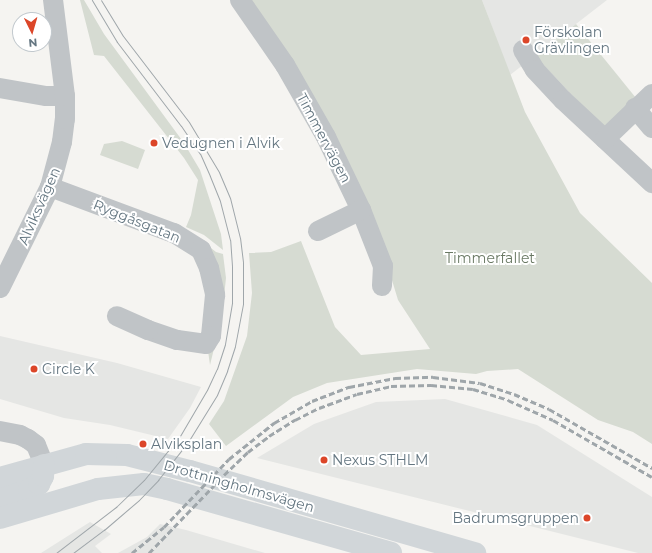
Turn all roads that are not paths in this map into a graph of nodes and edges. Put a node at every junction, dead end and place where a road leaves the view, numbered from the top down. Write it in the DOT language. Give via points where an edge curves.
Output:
graph roads {
  1 [pos="53,0"];
  2 [pos="240,0"];
  3 [pos="523,50"];
  4 [pos="0,88"];
  5 [pos="652,94"];
  6 [pos="65,96"];
  7 [pos="635,108"];
  8 [pos="652,128"];
  9 [pos="605,139"];
  10 [pos="652,183"];
  11 [pos="50,187"];
  12 [pos="361,210"];
  13 [pos="318,231"];
  14 [pos="382,286"];
  15 [pos="0,288"];
  16 [pos="117,316"];
  17 [pos="0,425"];
  18 [pos="0,431"];
  19 [pos="20,435"];
  20 [pos="44,465"];
  21 [pos="0,478"];
  22 [pos="0,500"];
  23 [pos="0,518"];
  24 [pos="391,553"];
  25 [pos="475,553"];
  1 -- 6 [label="street, Alviksvägen"];
  2 -- 12 [label="street, Timmervägen" via="285,65 326,137"];
  3 -- 9 [label="street" via="535,70"];
  4 -- 6 [label="street" via="46,96"];
  5 -- 7 [label="street"];
  6 -- 11 [label="street, Alviksvägen" via="62,142"];
  7 -- 8 [label="street"];
  7 -- 9 [label="street"];
  9 -- 10 [label="street"];
  11 -- 15 [label="street, Alviksvägen"];
  11 -- 16 [label="street, Ryggåsgatan" via="174,233 201,250 209,268 215,295 211,336 206,344 177,340"];
  12 -- 13 [label="street"];
  12 -- 14 [label="street, Timmervägen" via="383,266"];
  17 -- 19 [label="street"];
  18 -- 19 [label="street"];
  19 -- 20 [label="street" via="36,445"];
  20 -- 21 [label="main road, Drottningholmsvägen"];
  20 -- 22 [label="main road" via="43,476 38,484 29,490"];
  20 -- 25 [label="main road, Drottningholmsvägen" via="86,454 127,455"];
  23 -- 24 [label="main road, Drottningholmsvägen" via="98,489 144,484"];
}
